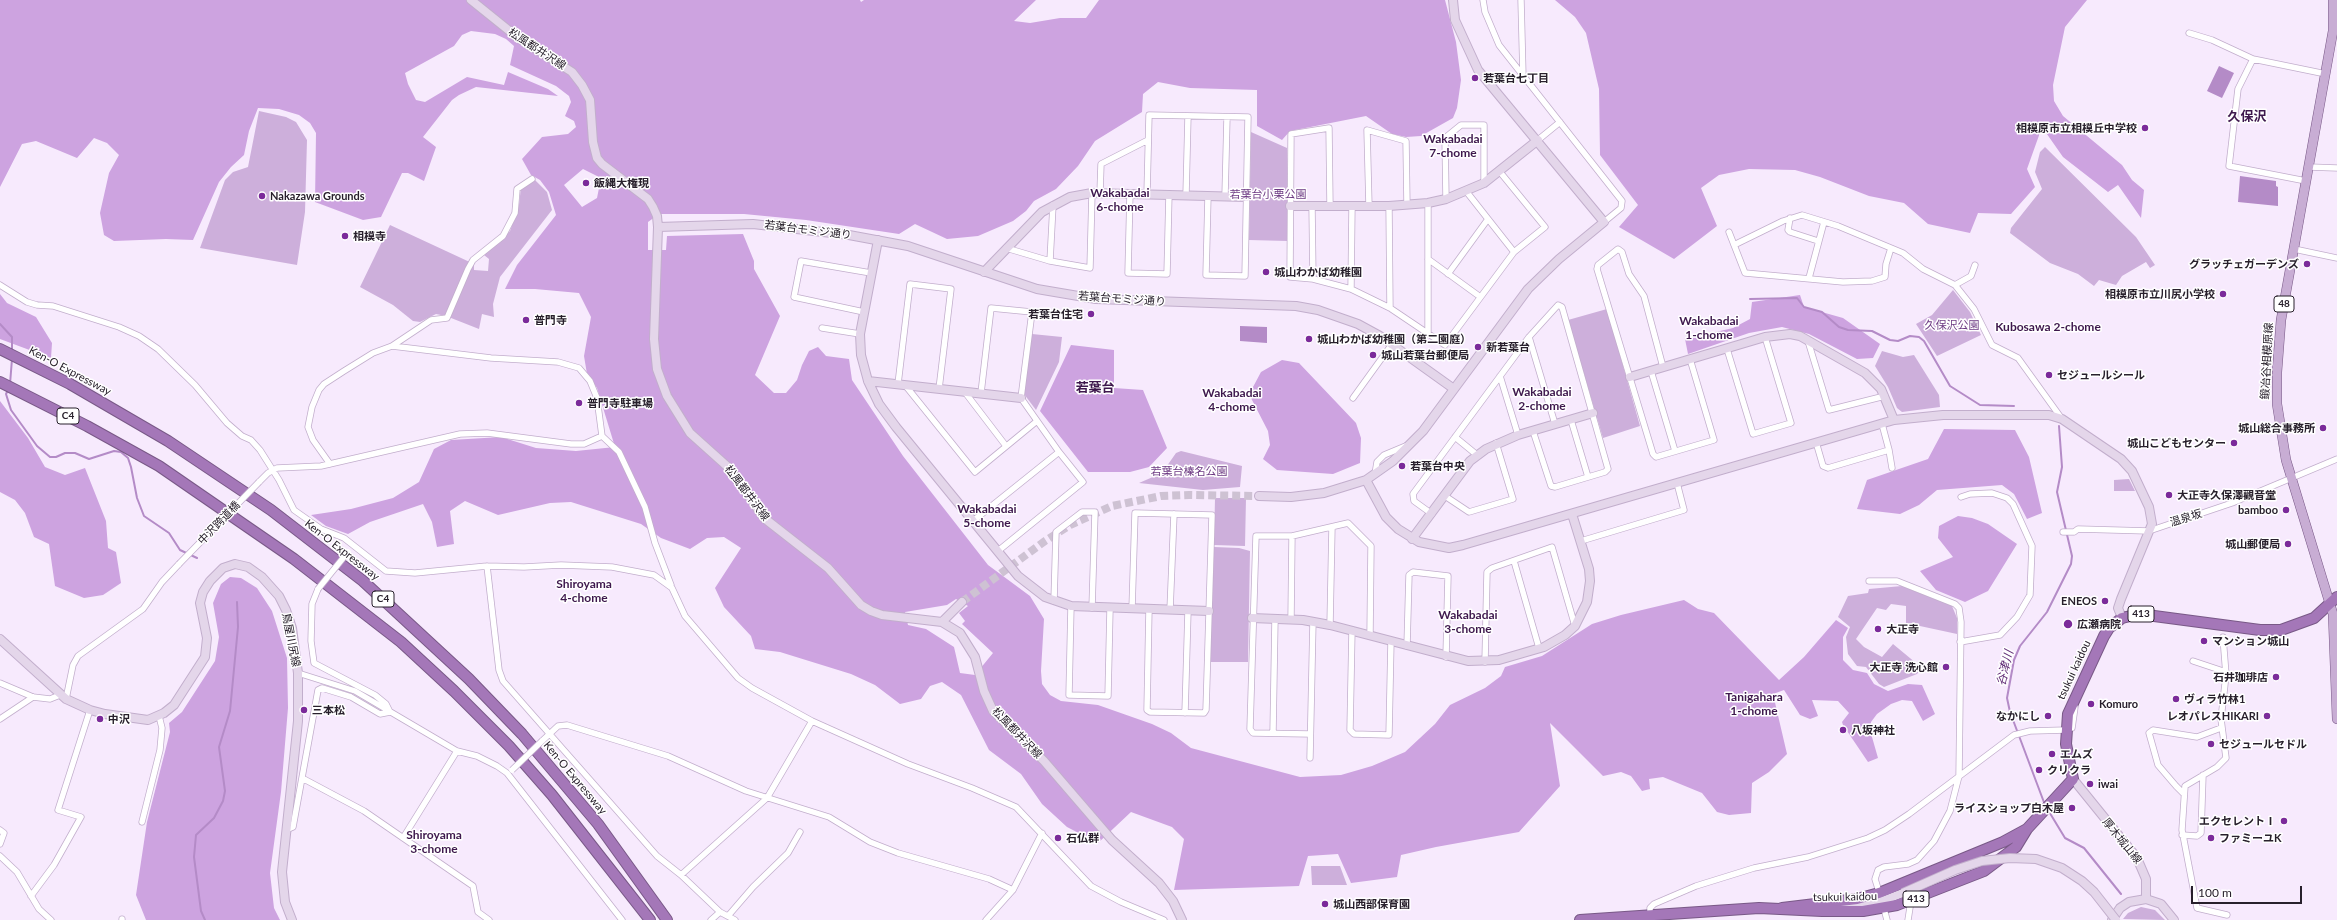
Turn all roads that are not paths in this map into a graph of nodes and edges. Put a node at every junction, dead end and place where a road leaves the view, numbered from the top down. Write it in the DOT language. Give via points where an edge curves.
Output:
graph roads {
  1 [pos="471,0"];
  2 [pos="1453,0"];
  3 [pos="1483,0"];
  4 [pos="1521,0"];
  5 [pos="2333,0"];
  6 [pos="2335,31"];
  7 [pos="2190,33"];
  8 [pos="2254,59"];
  9 [pos="2326,74"];
  10 [pos="1522,76"];
  11 [pos="1188,116"];
  12 [pos="1226,117"];
  13 [pos="1560,122"];
  14 [pos="1148,140"];
  15 [pos="1538,140"];
  16 [pos="2309,167"];
  17 [pos="2337,168"];
  18 [pos="1500,172"];
  19 [pos="532,179"];
  20 [pos="2306,181"];
  21 [pos="1484,182"];
  22 [pos="1466,191"];
  23 [pos="1096,193"];
  24 [pos="1130,193"];
  25 [pos="1147,194"];
  26 [pos="1168,194"];
  27 [pos="1186,195"];
  28 [pos="1208,196"];
  29 [pos="1225,196"];
  30 [pos="1246,197"];
  31 [pos="1446,198"];
  32 [pos="1428,203"];
  33 [pos="1052,205"];
  34 [pos="1407,205"];
  35 [pos="1290,206"];
  36 [pos="1312,206"];
  37 [pos="1330,206"];
  38 [pos="1352,206"];
  39 [pos="1368,206"];
  40 [pos="1389,206"];
  41 [pos="1790,218"];
  42 [pos="1488,219"];
  43 [pos="1604,222"];
  44 [pos="1824,222"];
  45 [pos="658,227"];
  46 [pos="1729,232"];
  47 [pos="878,240"];
  48 [pos="1818,242"];
  49 [pos="1734,245"];
  50 [pos="1006,248"];
  51 [pos="1891,248"];
  52 [pos="2294,249"];
  53 [pos="1514,252"];
  54 [pos="2337,258"];
  55 [pos="1428,259"];
  56 [pos="1050,261"];
  57 [pos="1976,265"];
  58 [pos="984,272"];
  59 [pos="871,273"];
  60 [pos="1448,274"];
  61 [pos="1809,278"];
  62 [pos="1313,279"];
  63 [pos="0,285"];
  64 [pos="1955,285"];
  65 [pos="1351,289"];
  66 [pos="1479,296"];
  67 [pos="1390,308"];
  68 [pos="864,312"];
  69 [pos="822,328"];
  70 [pos="1428,333"];
  71 [pos="860,334"];
  72 [pos="1529,337"];
  73 [pos="1765,337"];
  74 [pos="1808,340"];
  75 [pos="1392,344"];
  76 [pos="392,346"];
  77 [pos="0,349"];
  78 [pos="1727,349"];
  79 [pos="1690,359"];
  80 [pos="1663,367"];
  81 [pos="1651,371"];
  82 [pos="1500,376"];
  83 [pos="1630,377"];
  84 [pos="868,381"];
  85 [pos="0,382"];
  86 [pos="902,384"];
  87 [pos="939,389"];
  88 [pos="1454,389"];
  89 [pos="964,392"];
  90 [pos="981,393"];
  91 [pos="1884,396"];
  92 [pos="1021,398"];
  93 [pos="1353,398"];
  94 [pos="1593,413"];
  95 [pos="2062,419"];
  96 [pos="1571,420"];
  97 [pos="1894,420"];
  98 [pos="1037,421"];
  99 [pos="1555,424"];
  100 [pos="1882,424"];
  101 [pos="1533,431"];
  102 [pos="1518,435"];
  103 [pos="602,436"];
  104 [pos="1455,437"];
  105 [pos="1816,442"];
  106 [pos="1496,443"];
  107 [pos="1006,446"];
  108 [pos="1890,450"];
  109 [pos="1675,451"];
  110 [pos="1059,452"];
  111 [pos="1477,455"];
  112 [pos="2337,459"];
  113 [pos="330,464"];
  114 [pos="1892,468"];
  115 [pos="272,470"];
  116 [pos="1588,477"];
  117 [pos="2290,477"];
  118 [pos="1366,480"];
  119 [pos="1677,483"];
  120 [pos="1259,496"];
  121 [pos="1445,496"];
  122 [pos="1961,497"];
  123 [pos="1174,514"];
  124 [pos="1432,514"];
  125 [pos="1572,514"];
  126 [pos="973,521"];
  127 [pos="1332,527"];
  128 [pos="2149,530"];
  129 [pos="2063,532"];
  130 [pos="1292,536"];
  131 [pos="1412,539"];
  132 [pos="1581,540"];
  133 [pos="353,546"];
  134 [pos="998,551"];
  135 [pos="1514,561"];
  136 [pos="487,566"];
  137 [pos="1869,581"];
  138 [pos="672,588"];
  139 [pos="1054,601"];
  140 [pos="2334,601"];
  141 [pos="962,602"];
  142 [pos="1070,606"];
  143 [pos="1092,608"];
  144 [pos="1110,609"];
  145 [pos="1132,609"];
  146 [pos="1149,609"];
  147 [pos="1170,610"];
  148 [pos="1188,611"];
  149 [pos="1209,611"];
  150 [pos="1252,618"];
  151 [pos="2122,618"];
  152 [pos="1275,619"];
  153 [pos="1291,619"];
  154 [pos="942,622"];
  155 [pos="1313,622"];
  156 [pos="1330,625"];
  157 [pos="1575,626"];
  158 [pos="1352,630"];
  159 [pos="1370,635"];
  160 [pos="2223,637"];
  161 [pos="0,639"];
  162 [pos="1391,641"];
  163 [pos="1960,642"];
  164 [pos="1407,646"];
  165 [pos="1539,648"];
  166 [pos="1446,657"];
  167 [pos="2193,661"];
  168 [pos="1485,662"];
  169 [pos="2226,672"];
  170 [pos="298,673"];
  171 [pos="2081,682"];
  172 [pos="0,683"];
  173 [pos="33,696"];
  174 [pos="63,697"];
  175 [pos="90,710"];
  176 [pos="390,712"];
  177 [pos="1185,713"];
  178 [pos="159,716"];
  179 [pos="0,718"];
  180 [pos="2337,719"];
  181 [pos="812,721"];
  182 [pos="2221,728"];
  183 [pos="2066,730"];
  184 [pos="1274,733"];
  185 [pos="549,734"];
  186 [pos="1310,734"];
  187 [pos="2066,744"];
  188 [pos="457,751"];
  189 [pos="1310,758"];
  190 [pos="510,771"];
  191 [pos="2203,775"];
  192 [pos="1959,776"];
  193 [pos="302,778"];
  194 [pos="2073,780"];
  195 [pos="2183,792"];
  196 [pos="767,798"];
  197 [pos="142,822"];
  198 [pos="2026,829"];
  199 [pos="0,830"];
  200 [pos="286,830"];
  201 [pos="800,832"];
  202 [pos="1042,833"];
  203 [pos="2182,835"];
  204 [pos="403,838"];
  205 [pos="0,844"];
  206 [pos="1990,848"];
  207 [pos="0,856"];
  208 [pos="1999,861"];
  209 [pos="681,875"];
  210 [pos="1013,890"];
  211 [pos="31,896"];
  212 [pos="2146,899"];
  213 [pos="1882,901"];
  214 [pos="1912,901"];
  215 [pos="1782,908"];
  216 [pos="720,912"];
  217 [pos="1650,914"];
  218 [pos="2226,915"];
  219 [pos="728,916"];
  220 [pos="1160,919"];
  221 [pos="51,920"];
  222 [pos="292,920"];
  223 [pos="489,920"];
  224 [pos="622,920"];
  225 [pos="650,920"];
  226 [pos="667,920"];
  227 [pos="711,920"];
  228 [pos="735,920"];
  229 [pos="986,920"];
  230 [pos="1182,920"];
  231 [pos="1580,920"];
  232 [pos="1887,920"];
  233 [pos="1908,920"];
  234 [pos="2112,920"];
  235 [pos="2116,920"];
  236 [pos="2174,920"];
  1 -- 45 [label="street, 松風都井沢線" via="517,37 564,65 577,78 590,100 593,142 597,158 648,199 657,216"];
  2 -- 15 [label="street" via="1456,20 1471,59"];
  3 -- 10 [label="street" via="1485,12 1499,45"];
  4 -- 10 [label="street"];
  5 -- 6 [label="main road, 鍛冶谷相模原線 / 48"];
  6 -- 9 [label="main road, 鍛冶谷相模原線 / 48"];
  7 -- 8 [label="street"];
  8 -- 9 [label="street"];
  8 -- 20 [label="street" via="2238,88 2230,166"];
  9 -- 16 [label="main road, 鍛冶谷相模原線 / 48"];
  10 -- 13 [label="street"];
  11 -- 12 [label="street"];
  11 -- 14 [label="street" via="1149,115"];
  11 -- 27 [label="street"];
  12 -- 29 [label="street"];
  12 -- 30 [label="street" via="1248,118"];
  13 -- 15 [label="street"];
  13 -- 43 [label="street" via="1622,201 1621,208"];
  14 -- 23 [label="street" via="1101,164"];
  14 -- 25 [label="street"];
  15 -- 18 [label="street"];
  15 -- 43 [label="street"];
  16 -- 17 [label="street"];
  16 -- 20 [label="main road, 鍛冶谷相模原線 / 48"];
  18 -- 21 [label="street"];
  18 -- 53 [label="street" via="1545,227"];
  19 -- 76 [label="street" via="517,189 515,213 503,236 473,260 446,318 431,320"];
  20 -- 52 [label="main road, 鍛冶谷相模原線 / 48"];
  21 -- 22 [label="street"];
  21 -- 31 [label="street" via="1484,125 1461,125 1445,138"];
  22 -- 31 [label="street"];
  22 -- 42 [label="street"];
  23 -- 24 [label="street"];
  23 -- 33 [label="street" via="1070,197"];
  23 -- 56 [label="street" via="1090,268"];
  24 -- 25 [label="street"];
  24 -- 26 [label="street" via="1128,273 1166,274"];
  25 -- 26 [label="street"];
  26 -- 27 [label="street"];
  27 -- 28 [label="street"];
  28 -- 29 [label="street"];
  28 -- 30 [label="street" via="1206,275 1245,276"];
  29 -- 30 [label="street"];
  31 -- 32 [label="street"];
  32 -- 34 [label="street"];
  32 -- 55 [label="street"];
  33 -- 50 [label="street"];
  33 -- 56 [label="street"];
  34 -- 39 [label="street" via="1406,141 1367,130"];
  34 -- 40 [label="street"];
  35 -- 36 [label="street"];
  35 -- 37 [label="street" via="1291,134 1329,128"];
  35 -- 62 [label="street" via="1290,277"];
  36 -- 37 [label="street"];
  36 -- 62 [label="street"];
  37 -- 38 [label="street"];
  38 -- 39 [label="street"];
  38 -- 65 [label="street"];
  39 -- 40 [label="street"];
  40 -- 67 [label="street"];
  41 -- 44 [label="street" via="1802,215"];
  41 -- 48 [label="street" via="1790,232"];
  41 -- 49 [label="street"];
  42 -- 53 [label="street"];
  42 -- 60 [label="street"];
  43 -- 88 [label="street" via="1528,289"];
  44 -- 48 [label="street"];
  44 -- 51 [label="street"];
  45 -- 47 [label="street, 若葉台モミジ通り" via="753,224"];
  45 -- 154 [label="street, 松風都井沢線" via="654,339 657,369 667,396 690,433 728,468 764,518 828,568 862,605 882,615"];
  46 -- 49 [label="street"];
  47 -- 58 [label="street, 若葉台モミジ通り" via="922,250"];
  47 -- 59 [label="street"];
  48 -- 61 [label="street"];
  49 -- 61 [label="street" via="1744,273"];
  50 -- 56 [label="street"];
  50 -- 58 [label="street"];
  51 -- 61 [label="street" via="1885,277 1857,283"];
  51 -- 64 [label="street" via="1903,253 1923,269"];
  52 -- 54 [label="street"];
  52 -- 117 [label="main road, 鍛冶谷相模原線 / 48" via="2281,320 2277,372 2280,433"];
  53 -- 66 [label="street"];
  55 -- 60 [label="street"];
  55 -- 70 [label="street"];
  57 -- 64 [label="street" via="1971,276"];
  58 -- 75 [label="street, 若葉台モミジ通り" via="1037,289 1096,299 1296,306 1318,310 1358,324"];
  59 -- 68 [label="street"];
  59 -- 68 [label="street" via="801,261 794,297"];
  60 -- 66 [label="street"];
  62 -- 65 [label="street"];
  63 -- 115 [label="street" via="27,302 53,306 100,320 146,341 163,353 195,385 227,424 251,440"];
  64 -- 95 [label="street" via="1974,309 1992,345 2018,358"];
  65 -- 67 [label="street"];
  66 -- 70 [label="street" via="1444,345"];
  67 -- 70 [label="street"];
  68 -- 71 [label="street"];
  69 -- 71 [label="street"];
  71 -- 84 [label="street" via="861,355"];
  72 -- 82 [label="street"];
  72 -- 94 [label="street" via="1556,305 1560,306"];
  72 -- 99 [label="street"];
  73 -- 74 [label="street" via="1790,334"];
  73 -- 78 [label="street"];
  73 -- 78 [label="street" via="1791,423 1753,434"];
  74 -- 91 [label="street" via="1865,373 1876,383"];
  74 -- 91 [label="street" via="1829,410"];
  75 -- 88 [label="street, 若葉台モミジ通り"];
  75 -- 93 [label="street"];
  76 -- 103 [label="street" via="491,358 558,362 575,366 584,372 594,389 600,408"];
  76 -- 113 [label="street" via="373,354 330,380 315,398 309,420 309,433"];
  77 -- 226 [label="highway, Ken-O Expressway / C4" via="114,408 271,510 363,581 468,679 522,734 598,824"];
  78 -- 79 [label="street"];
  79 -- 80 [label="street"];
  79 -- 109 [label="street" via="1714,440"];
  80 -- 81 [label="street"];
  80 -- 83 [label="street" via="1644,296 1629,274 1622,252 1618,250 1598,265 1597,269"];
  81 -- 83 [label="street"];
  81 -- 109 [label="street"];
  82 -- 102 [label="street"];
  82 -- 104 [label="street"];
  83 -- 109 [label="street" via="1653,454 1656,457"];
  84 -- 86 [label="street"];
  84 -- 126 [label="street" via="879,404"];
  85 -- 225 [label="highway, C4" via="159,466 300,563 401,642 509,746 552,795"];
  86 -- 87 [label="street"];
  86 -- 87 [label="street" via="910,284 951,289"];
  86 -- 107 [label="street" via="975,472"];
  87 -- 89 [label="street"];
  88 -- 118 [label="street" via="1410,445"];
  89 -- 90 [label="street"];
  89 -- 107 [label="street"];
  90 -- 92 [label="street"];
  90 -- 92 [label="street" via="991,308 1032,312"];
  91 -- 97 [label="street"];
  92 -- 98 [label="street"];
  94 -- 96 [label="street"];
  94 -- 116 [label="street" via="1609,467 1605,472"];
  95 -- 97 [label="street" via="2035,414"];
  95 -- 128 [label="street" via="2116,455 2132,471 2152,515"];
  96 -- 99 [label="street"];
  96 -- 116 [label="street"];
  97 -- 100 [label="street"];
  98 -- 107 [label="street"];
  98 -- 110 [label="street"];
  99 -- 101 [label="street"];
  100 -- 105 [label="street"];
  100 -- 108 [label="street"];
  101 -- 102 [label="street"];
  101 -- 116 [label="street" via="1549,485 1555,487"];
  102 -- 106 [label="street"];
  103 -- 113 [label="street" via="584,444 571,444 487,433 460,434"];
  103 -- 138 [label="street" via="619,452 645,507"];
  104 -- 111 [label="street"];
  104 -- 124 [label="street" via="1413,494 1414,501"];
  105 -- 108 [label="street" via="1823,466 1828,468"];
  105 -- 119 [label="street"];
  106 -- 111 [label="street"];
  106 -- 121 [label="street" via="1513,499 1469,512"];
  108 -- 114 [label="street"];
  110 -- 126 [label="street"];
  110 -- 134 [label="street" via="1083,482"];
  111 -- 121 [label="street"];
  112 -- 117 [label="street, 温泉坂"];
  113 -- 115 [label="street"];
  115 -- 133 [label="street" via="294,510 314,525 339,536"];
  115 -- 174 [label="street, 中沢跨道橋, bridge" via="162,582 143,609 78,656"];
  117 -- 128 [label="street, 温泉坂" via="2248,496"];
  117 -- 140 [label="main road, 鍛冶谷相模原線 / 48"];
  118 -- 120 [label="street" via="1312,495"];
  118 -- 131 [label="street" via="1386,517"];
  119 -- 125 [label="street"];
  119 -- 132 [label="street" via="1684,510"];
  121 -- 124 [label="street"];
  122 -- 163 [label="street" via="1992,493 2007,498 2013,504 2032,546 2030,595 2013,622 2000,635"];
  123 -- 145 [label="street" via="1135,513"];
  123 -- 147 [label="street"];
  123 -- 149 [label="street" via="1212,515"];
  124 -- 131 [label="street"];
  125 -- 131 [label="street" via="1456,547 1437,547"];
  125 -- 132 [label="street"];
  126 -- 134 [label="street"];
  127 -- 130 [label="street"];
  127 -- 156 [label="street"];
  127 -- 159 [label="street" via="1348,523 1370,546"];
  128 -- 129 [label="street, 温泉坂" via="2078,529 2074,532"];
  128 -- 151 [label="street" via="2118,608"];
  130 -- 150 [label="street" via="1258,535 1254,539"];
  130 -- 153 [label="street"];
  132 -- 157 [label="street" via="1588,569 1589,592"];
  133 -- 136 [label="street" via="381,569 390,572 415,573"];
  133 -- 176 [label="street, bridge" via="318,589 312,604 311,641 314,663 375,695 386,704"];
  134 -- 139 [label="street" via="1027,584"];
  135 -- 157 [label="street" via="1552,547"];
  135 -- 165 [label="street"];
  135 -- 168 [label="street" via="1487,572"];
  136 -- 138 [label="street" via="612,567 654,576"];
  136 -- 185 [label="street" via="499,670 503,681"];
  137 -- 163 [label="street" via="1897,581 1955,604 1959,608 1961,622"];
  138 -- 181 [label="street" via="685,616 738,678 768,698"];
  139 -- 142 [label="street"];
  139 -- 143 [label="street" via="1056,532 1082,512 1095,512"];
  140 -- 151 [label="highway, 413" via="2314,618 2281,630 2260,630 2139,614"];
  140 -- 180 [label="main road, 鍛冶谷相模原線 / 48"];
  141 -- 154 [label="street"];
  142 -- 143 [label="street"];
  142 -- 144 [label="street" via="1069,695 1108,696"];
  143 -- 144 [label="street"];
  144 -- 145 [label="street"];
  145 -- 146 [label="street"];
  146 -- 147 [label="street"];
  146 -- 177 [label="street" via="1146,709 1150,712"];
  147 -- 148 [label="street"];
  148 -- 149 [label="street"];
  148 -- 177 [label="street"];
  149 -- 177 [label="street" via="1206,710 1202,713"];
  150 -- 152 [label="street"];
  150 -- 184 [label="street" via="1250,729 1253,733"];
  151 -- 171 [label="highway, tsukui kaidou / 413" via="2109,628"];
  152 -- 153 [label="street"];
  152 -- 184 [label="street"];
  153 -- 155 [label="street"];
  154 -- 230 [label="street, 松風都井沢線" via="960,633 971,648 993,711 1044,761 1112,840 1159,883 1173,901"];
  155 -- 156 [label="street"];
  155 -- 186 [label="street"];
  156 -- 158 [label="street"];
  157 -- 165 [label="street" via="1556,641"];
  158 -- 159 [label="street"];
  158 -- 162 [label="street" via="1350,730 1354,734 1389,735"];
  159 -- 162 [label="street"];
  160 -- 169 [label="street"];
  161 -- 174 [label="street, 鳥屋川尻線"];
  162 -- 164 [label="street"];
  163 -- 192 [label="street"];
  164 -- 166 [label="street"];
  164 -- 166 [label="street" via="1409,575 1413,572 1448,576"];
  165 -- 168 [label="street"];
  166 -- 168 [label="street"];
  167 -- 169 [label="street"];
  169 -- 182 [label="street"];
  170 -- 176 [label="street" via="355,691"];
  170 -- 178 [label="street, 鳥屋川尻線" via="290,624 279,596 254,570 241,564 229,565 212,577 202,596 200,610 207,646 202,663 174,705"];
  170 -- 200 [label="street, 鳥屋川尻線" via="298,721"];
  171 -- 183 [label="highway, tsukui kaidou / 413" via="2070,707"];
  171 -- 187 [label="street" via="2071,733"];
  172 -- 173 [label="street"];
  173 -- 174 [label="street" via="50,699"];
  173 -- 179 [label="street"];
  174 -- 175 [label="street, 鳥屋川尻線"];
  175 -- 178 [label="street, 鳥屋川尻線" via="142,720"];
  175 -- 211 [label="street" via="58,810 81,817 54,865"];
  176 -- 188 [label="street"];
  176 -- 193 [label="street" via="380,714 351,697 320,689"];
  178 -- 197 [label="street" via="162,728 160,750"];
  181 -- 196 [label="street"];
  181 -- 202 [label="street" via="908,764 1016,807"];
  182 -- 191 [label="street" via="2226,758"];
  182 -- 195 [label="street" via="2198,737 2153,730 2149,733 2158,765"];
  183 -- 187 [label="highway, tsukui kaidou / 413"];
  183 -- 192 [label="street" via="2020,732"];
  184 -- 186 [label="street"];
  185 -- 190 [label="street, bridge"];
  185 -- 196 [label="street" via="558,726 572,726 668,756"];
  185 -- 209 [label="street" via="657,856"];
  186 -- 189 [label="street"];
  187 -- 194 [label="highway, tsukui kaidou / 413"];
  188 -- 190 [label="street" via="487,760"];
  188 -- 204 [label="street"];
  190 -- 224 [label="street"];
  191 -- 195 [label="street" via="2187,784"];
  191 -- 203 [label="street" via="2201,833 2197,836"];
  192 -- 213 [label="street" via="1950,812 1934,841 1922,856 1912,863 1878,870 1875,879"];
  192 -- 217 [label="street" via="1897,822 1868,838 1808,857 1754,868 1696,886 1654,904 1650,908"];
  193 -- 200 [label="street" via="293,827"];
  193 -- 204 [label="street" via="364,811"];
  194 -- 198 [label="highway, tsukui kaidou / 413"];
  194 -- 212 [label="street, 厚木城山線" via="2137,858 2146,879"];
  195 -- 203 [label="street"];
  196 -- 209 [label="street"];
  196 -- 210 [label="street" via="829,817 870,842 898,853 978,875"];
  198 -- 206 [label="highway, tsukui kaidou / 413"];
  198 -- 208 [label="highway, tsukui kaidou / 413" via="2020,842"];
  199 -- 205 [label="street" via="4,832"];
  200 -- 222 [label="street, 鳥屋川尻線" via="282,876 285,902"];
  201 -- 219 [label="street" via="788,853"];
  202 -- 210 [label="street"];
  202 -- 220 [label="street" via="1095,889"];
  203 -- 218 [label="street" via="2197,908"];
  204 -- 223 [label="street" via="473,886 478,912"];
  206 -- 208 [label="highway" via="1999,852"];
  206 -- 213 [label="highway, tsukui kaidou / 413"];
  207 -- 211 [label="street" via="17,872"];
  208 -- 214 [label="highway, tsukui kaidou / 413" via="1971,877"];
  209 -- 216 [label="street"];
  210 -- 229 [label="street"];
  211 -- 221 [label="street" via="39,909"];
  212 -- 234 [label="street" via="2129,902 2120,908"];
  212 -- 236 [label="street" via="2161,904"];
  213 -- 214 [label="highway, tsukui kaidou / 413"];
  213 -- 215 [label="highway, tsukui kaidou / 413" via="1857,899"];
  213 -- 215 [label="highway, tsukui kaidou / 413" via="1822,911"];
  213 -- 232 [label="street"];
  213 -- 235 [label="street, bridge" via="1982,861 2036,859 2062,868 2082,881"];
  214 -- 233 [label="street"];
  215 -- 217 [label="highway, tsukui kaidou / 413"];
  216 -- 219 [label="street"];
  216 -- 227 [label="street"];
  217 -- 231 [label="highway, tsukui kaidou / 413"];
  219 -- 228 [label="street"];
}
